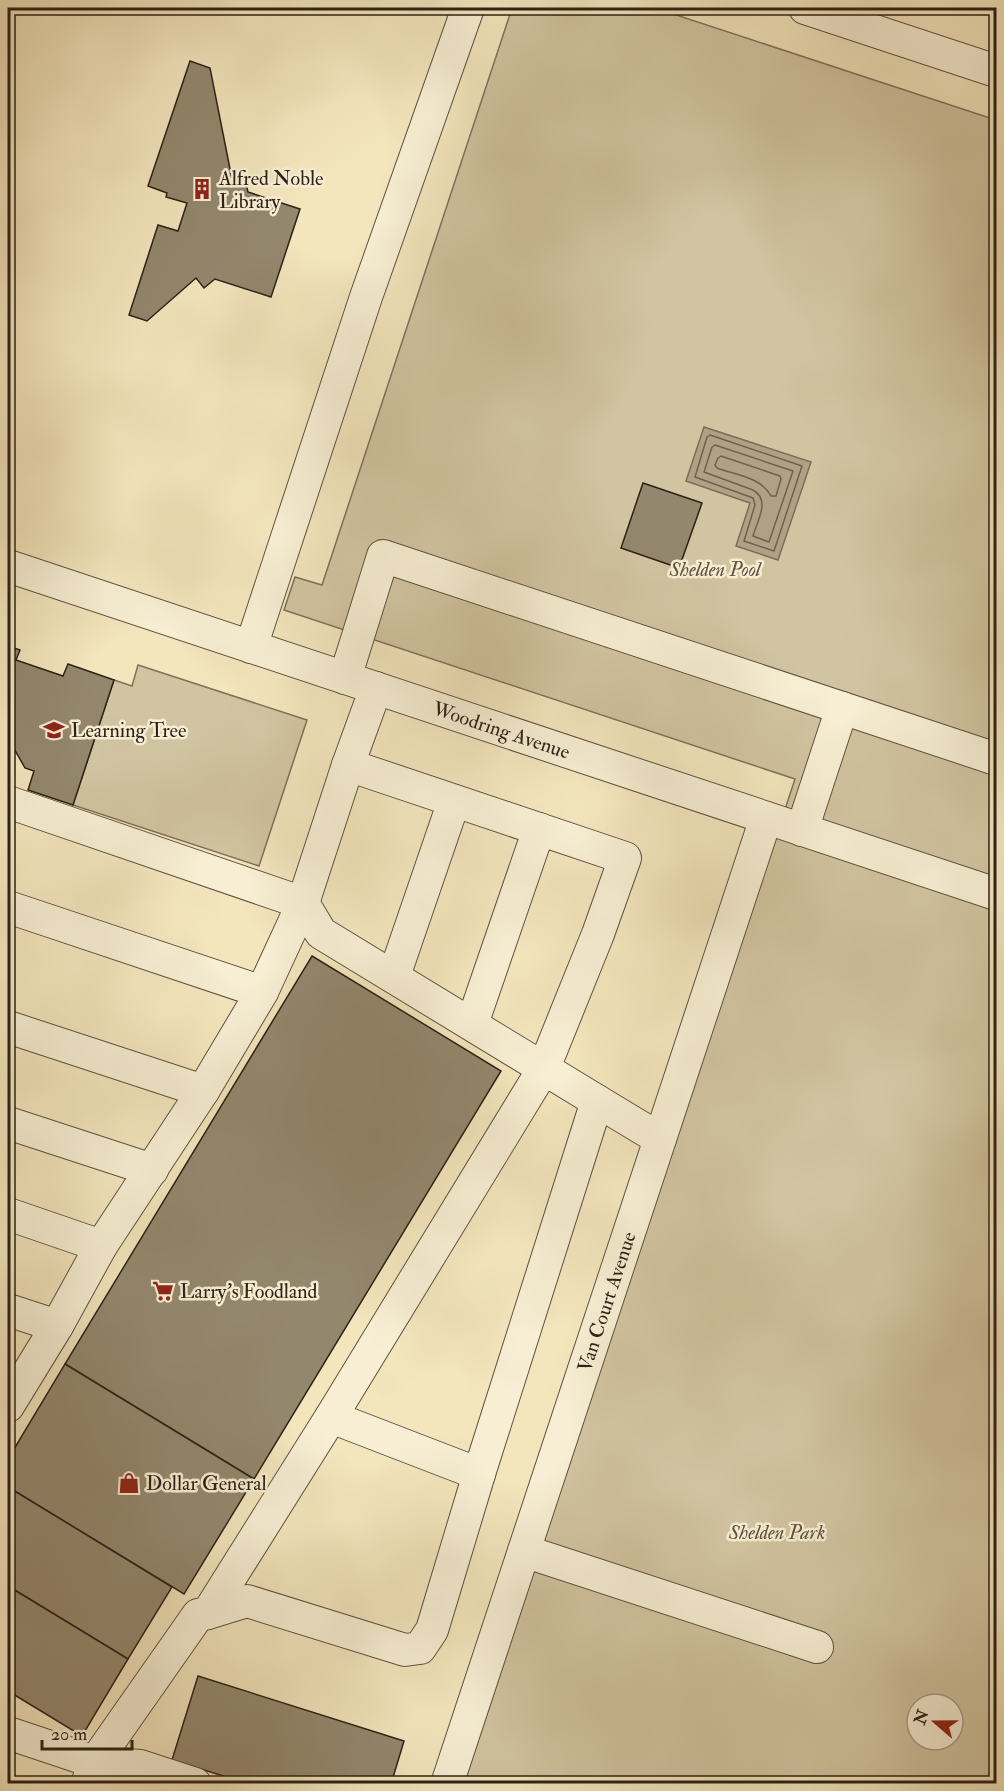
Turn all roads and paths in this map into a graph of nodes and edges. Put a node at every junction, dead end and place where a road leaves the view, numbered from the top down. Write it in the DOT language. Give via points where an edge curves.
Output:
graph roads {
  1 [pos="468,8"];
  2 [pos="805,8"];
  3 [pos="996,72"];
  4 [pos="8,566"];
  5 [pos="251,647"];
  6 [pos="345,678"];
  7 [pos="376,688"];
  8 [pos="842,708"];
  9 [pos="996,759"];
  10 [pos="348,765"];
  11 [pos="454,801"];
  12 [pos="8,802"];
  13 [pos="766,818"];
  14 [pos="539,829"];
  15 [pos="802,830"];
  16 [pos="996,894"];
  17 [pos="303,903"];
  18 [pos="8,907"];
  19 [pos="394,976"];
  20 [pos="262,992"];
  21 [pos="472,1024"];
  22 [pos="8,1028"];
  23 [pos="544,1068"];
  24 [pos="203,1091"];
  25 [pos="597,1101"];
  26 [pos="8,1123"];
  27 [pos="660,1139"];
  28 [pos="152,1170"];
  29 [pos="8,1214"];
  30 [pos="101,1245"];
  31 [pos="8,1310"];
  32 [pos="57,1326"];
  33 [pos="8,1405"];
  34 [pos="331,1417"];
  35 [pos="479,1474"];
  36 [pos="524,1551"];
  37 [pos="208,1612"];
  38 [pos="817,1647"];
  39 [pos="8,1733"];
  40 [pos="91,1773"];
  41 [pos="195,1784"];
  42 [pos="447,1784"];
  1 -- 5 [label="street" via="366,297"];
  2 -- 3 [label="street"];
  4 -- 5 [label="street, Woodring Avenue"];
  5 -- 6 [label="street, Woodring Avenue"];
  6 -- 7 [label="street, Woodring Avenue"];
  6 -- 8 [label="street" via="383,556"];
  7 -- 10 [label="street"];
  7 -- 13 [label="street, Woodring Avenue"];
  8 -- 9 [label="street"];
  8 -- 15 [label="street"];
  10 -- 11 [label="street"];
  10 -- 17 [label="street"];
  11 -- 14 [label="street"];
  11 -- 19 [label="street"];
  12 -- 17 [label="street"];
  13 -- 15 [label="street, Woodring Avenue"];
  13 -- 27 [label="street, Van Court Avenue"];
  14 -- 21 [label="street"];
  14 -- 23 [label="street" via="625,858"];
  15 -- 16 [label="street, Woodring Avenue"];
  17 -- 19 [label="street" via="321,933"];
  17 -- 20 [label="street"];
  18 -- 20 [label="street"];
  19 -- 21 [label="street"];
  20 -- 24 [label="street"];
  21 -- 23 [label="street"];
  22 -- 24 [label="street"];
  23 -- 25 [label="street"];
  23 -- 34 [label="street"];
  24 -- 28 [label="street"];
  25 -- 27 [label="street"];
  25 -- 35 [label="street"];
  26 -- 28 [label="street"];
  27 -- 36 [label="street, Van Court Avenue"];
  28 -- 30 [label="street"];
  29 -- 30 [label="street"];
  30 -- 32 [label="street"];
  31 -- 32 [label="street"];
  32 -- 33 [label="street"];
  34 -- 35 [label="street"];
  34 -- 37 [label="street"];
  35 -- 37 [label="street" via="432,1630 420,1648 405,1650 247,1601"];
  36 -- 38 [label="street"];
  36 -- 42 [label="street, Van Court Avenue"];
  37 -- 40 [label="street" via="198,1615"];
  39 -- 40 [label="street"];
  40 -- 41 [label="street" via="140,1766"];
}
